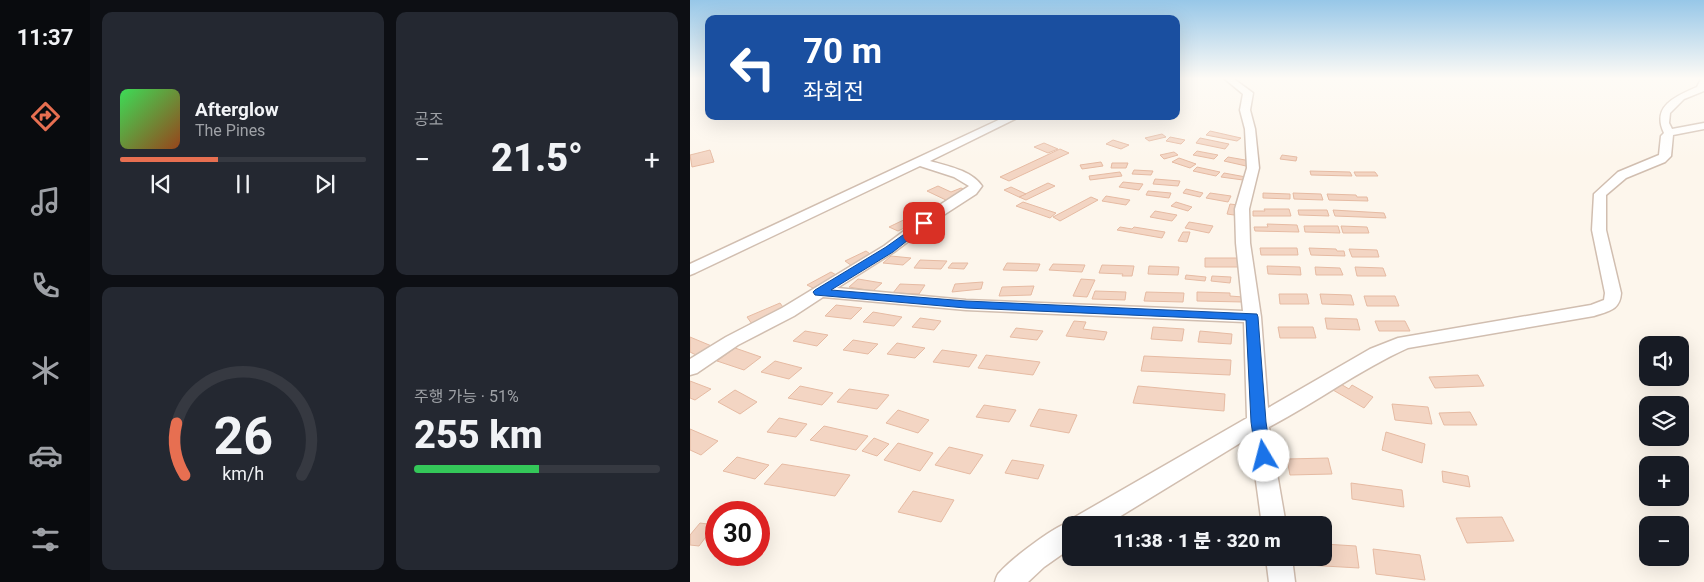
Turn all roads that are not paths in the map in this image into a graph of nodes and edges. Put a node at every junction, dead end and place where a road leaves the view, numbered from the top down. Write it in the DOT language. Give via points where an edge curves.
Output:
graph roads {
  1 [pos="1246,106"];
  2 [pos="1671,106"];
  3 [pos="1007,120"];
  4 [pos="1704,126"];
  5 [pos="1669,133"];
  6 [pos="918,162"];
  7 [pos="690,270"];
  8 [pos="819,292"];
  9 [pos="1252,317"];
  10 [pos="690,368"];
  11 [pos="1258,422"];
  12 [pos="1099,516"];
  13 [pos="1273,516"];
  14 [pos="1062,538"];
  15 [pos="1280,566"];
  16 [pos="1008,582"];
  17 [pos="1282,582"];
  1 -- 9 [label="street" via="1253,168 1242,209 1243,243"];
  2 -- 5 [label="street" via="1665,112 1664,123"];
  3 -- 6 [label="street"];
  4 -- 5 [label="street"];
  5 -- 11 [label="street" via="1665,156 1661,160 1622,175 1600,194 1600,230 1613,293 1612,303 1594,310 1404,342"];
  6 -- 7 [label="street"];
  6 -- 8 [label="street" via="964,177 975,182 976,186 889,250"];
  8 -- 9 [label="street" via="966,305"];
  8 -- 10 [label="street"];
  9 -- 11 [label="street"];
  11 -- 12 [label="street"];
  11 -- 13 [label="street"];
  14 -- 16 [label="street"];
  15 -- 17 [label="street"];
}
